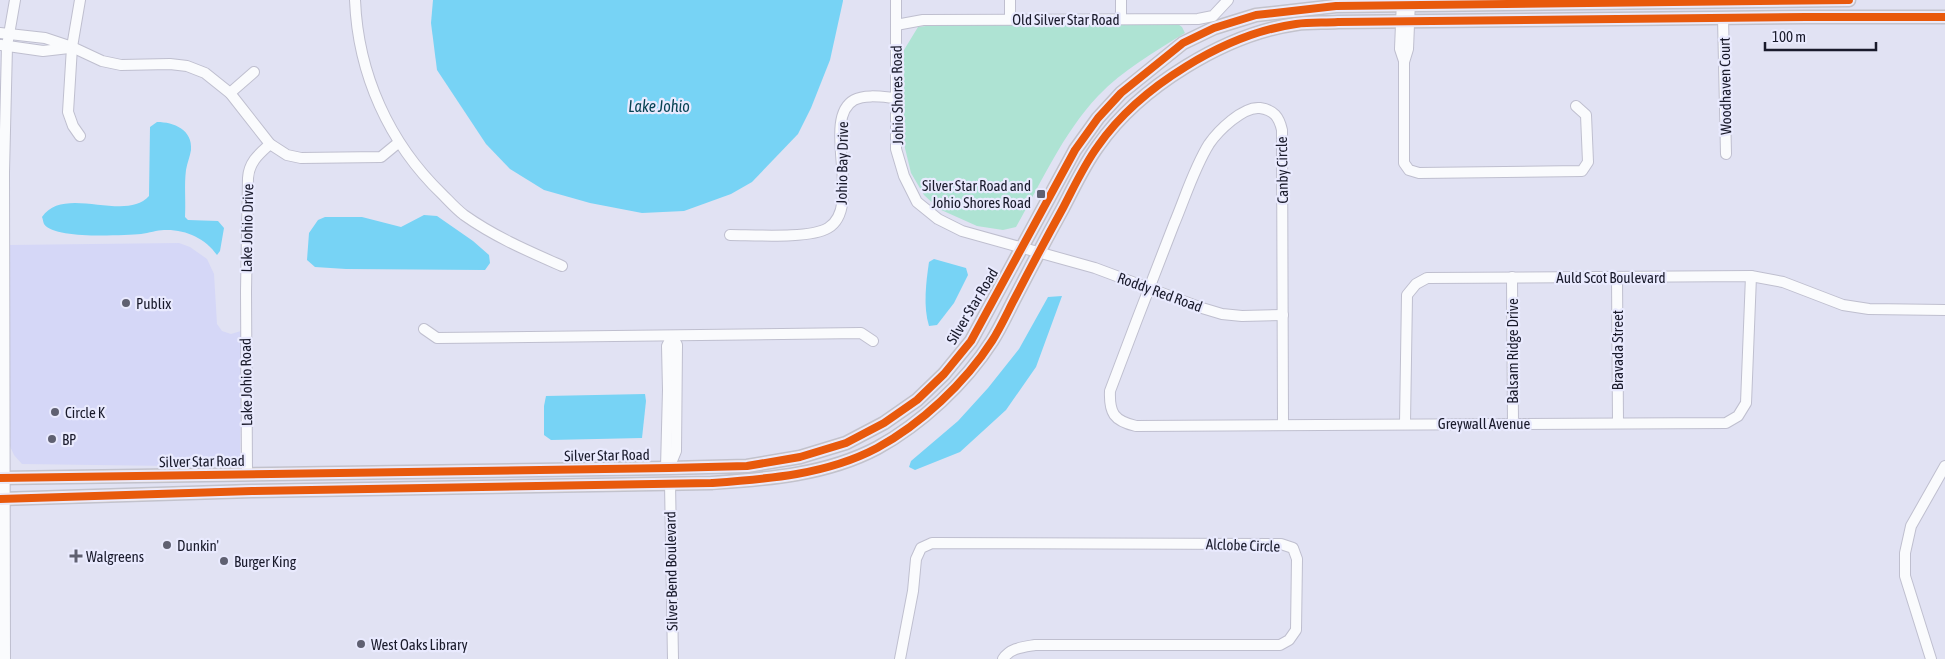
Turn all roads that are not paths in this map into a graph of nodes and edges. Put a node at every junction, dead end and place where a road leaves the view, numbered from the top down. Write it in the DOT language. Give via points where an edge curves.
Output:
graph roads {
  1 [pos="15,0"];
  2 [pos="80,0"];
  3 [pos="355,0"];
  4 [pos="896,0"];
  5 [pos="1010,0"];
  6 [pos="1121,0"];
  7 [pos="1228,0"];
  8 [pos="1844,0"];
  9 [pos="1849,0"];
  10 [pos="1406,2"];
  11 [pos="1343,3"];
  12 [pos="1717,3"];
  13 [pos="1945,17"];
  14 [pos="1121,18"];
  15 [pos="1723,18"];
  16 [pos="1010,19"];
  17 [pos="1604,20"];
  18 [pos="1405,21"];
  19 [pos="896,25"];
  20 [pos="4,33"];
  21 [pos="45,38"];
  22 [pos="3,45"];
  23 [pos="72,47"];
  24 [pos="43,51"];
  25 [pos="254,72"];
  26 [pos="230,93"];
  27 [pos="895,98"];
  28 [pos="1576,106"];
  29 [pos="80,136"];
  30 [pos="398,143"];
  31 [pos="270,144"];
  32 [pos="1726,154"];
  33 [pos="730,235"];
  34 [pos="1022,248"];
  35 [pos="1040,252"];
  36 [pos="562,266"];
  37 [pos="1751,276"];
  38 [pos="1512,277"];
  39 [pos="1617,277"];
  40 [pos="1149,288"];
  41 [pos="246,291"];
  42 [pos="1945,310"];
  43 [pos="1283,316"];
  44 [pos="424,329"];
  45 [pos="672,336"];
  46 [pos="872,342"];
  47 [pos="1110,391"];
  48 [pos="1405,423"];
  49 [pos="1618,423"];
  50 [pos="1283,424"];
  51 [pos="1513,424"];
  52 [pos="790,460"];
  53 [pos="1945,466"];
  54 [pos="668,468"];
  55 [pos="391,472"];
  56 [pos="247,474"];
  57 [pos="2,478"];
  58 [pos="670,483"];
  59 [pos="562,485"];
  60 [pos="252,491"];
  61 [pos="2,499"];
  62 [pos="5,659"];
  63 [pos="673,659"];
  64 [pos="900,659"];
  65 [pos="1003,659"];
  66 [pos="1931,659"];
  1 -- 20 [label="street"];
  2 -- 23 [label="street"];
  3 -- 30 [label="street" via="363,58 375,99"];
  4 -- 19 [label="street, Johio Shores Road"];
  5 -- 16 [label="street"];
  6 -- 14 [label="street"];
  7 -- 14 [label="street, Old Silver Star Road" via="1213,16 1198,19"];
  8 -- 9 [label="main road, Silver Star Road"];
  8 -- 12 [label="main road, Silver Star Road"];
  8 -- 15 [label="main road" via="1830,7 1731,11"];
  10 -- 11 [label="main road, Silver Star Road"];
  10 -- 12 [label="main road, Silver Star Road"];
  10 -- 18 [label="street"];
  11 -- 34 [label="main road, Silver Star Road" via="1256,15 1214,28 1183,43 1121,94 1098,118 1075,150"];
  12 -- 17 [label="main road" via="1703,10 1626,12"];
  13 -- 15 [label="main road, Silver Star Road"];
  14 -- 16 [label="street, Old Silver Star Road"];
  15 -- 17 [label="main road, Silver Star Road"];
  15 -- 32 [label="street, Woodhaven Court"];
  16 -- 19 [label="street, Old Silver Star Road" via="923,20"];
  17 -- 18 [label="main road, Silver Star Road"];
  18 -- 28 [label="street" via="1400,50 1404,62 1404,163 1409,170 1420,173 1582,171 1588,162 1586,115"];
  18 -- 35 [label="main road, Silver Star Road" via="1296,24 1254,35 1212,52 1180,71 1143,98 1098,146"];
  19 -- 27 [label="street, Johio Shores Road"];
  20 -- 21 [label="street"];
  20 -- 22 [label="street"];
  21 -- 23 [label="street"];
  21 -- 24 [label="street"];
  22 -- 24 [label="street"];
  22 -- 57 [label="street"];
  23 -- 24 [label="street"];
  23 -- 26 [label="street" via="102,61 120,64 187,66 205,73"];
  23 -- 29 [label="street" via="68,112"];
  25 -- 26 [label="street"];
  26 -- 31 [label="street"];
  27 -- 33 [label="street, Johio Bay Drive" via="854,99 844,108 840,121 843,201 839,217 829,228 811,234"];
  27 -- 34 [label="street, Johio Shores Road" via="896,148 904,176 917,202 938,220 962,231"];
  30 -- 31 [label="street" via="381,157 301,158 287,155"];
  30 -- 36 [label="street" via="426,179 462,214 501,239"];
  31 -- 41 [label="street, Lake Johio Drive" via="249,167"];
  34 -- 35 [label="street, Johio Shores Road"];
  34 -- 52 [label="main road, Silver Star Road" via="970,341 944,374 917,400 884,423 846,443"];
  35 -- 40 [label="street, Roddy Red Road"];
  35 -- 58 [label="main road, Silver Star Road" via="992,341 970,370 917,421 877,448 833,466 775,479"];
  37 -- 39 [label="street, Auld Scot Boulevard"];
  37 -- 42 [label="street, Auld Scot Boulevard" via="1784,282 1843,305 1868,309"];
  37 -- 49 [label="street, Greywall Avenue" via="1746,403 1738,416 1726,423"];
  38 -- 39 [label="street, Auld Scot Boulevard"];
  38 -- 48 [label="street, Auld Scot Boulevard" via="1427,278 1416,284 1407,295"];
  38 -- 51 [label="street, Balsam Ridge Drive"];
  39 -- 49 [label="street, Bravada Street"];
  40 -- 43 [label="street, Roddy Red Road" via="1222,314"];
  40 -- 43 [label="street, Canby Circle" via="1196,169 1210,144 1245,110 1258,108 1272,111 1282,130"];
  40 -- 47 [label="street, Canby Circle"];
  41 -- 56 [label="street, Lake Johio Road"];
  43 -- 50 [label="street, Canby Circle"];
  44 -- 45 [label="street" via="437,338"];
  45 -- 46 [label="street" via="861,333"];
  45 -- 54 [label="street" via="677,345 672,402 676,451"];
  47 -- 50 [label="street, Greywall Avenue" via="1112,414 1122,423 1136,426"];
  48 -- 50 [label="street, Greywall Avenue"];
  48 -- 51 [label="street, Greywall Avenue"];
  49 -- 51 [label="street, Greywall Avenue"];
  52 -- 54 [label="main road, Silver Star Road" via="748,466"];
  52 -- 58 [label="main road" via="775,468 688,473"];
  53 -- 66 [label="street" via="1911,526 1905,553 1905,576"];
  54 -- 55 [label="main road, Silver Star Road"];
  54 -- 59 [label="main road" via="665,473 642,477 564,478"];
  55 -- 56 [label="main road, Silver Star Road"];
  55 -- 60 [label="main road" via="384,478 272,482"];
  56 -- 57 [label="main road, Silver Star Road"];
  57 -- 61 [label="street"];
  58 -- 59 [label="main road, Silver Star Road"];
  58 -- 63 [label="street, Silver Bend Boulevard"];
  59 -- 60 [label="main road, Silver Star Road"];
  60 -- 61 [label="main road, Silver Star Road"];
  61 -- 62 [label="street"];
  64 -- 65 [label="street, Alclobe Circle" via="916,559 921,548 932,542 1281,544 1293,548 1297,559 1296,630 1289,640 1280,645 1035,645 1007,653"];
}
